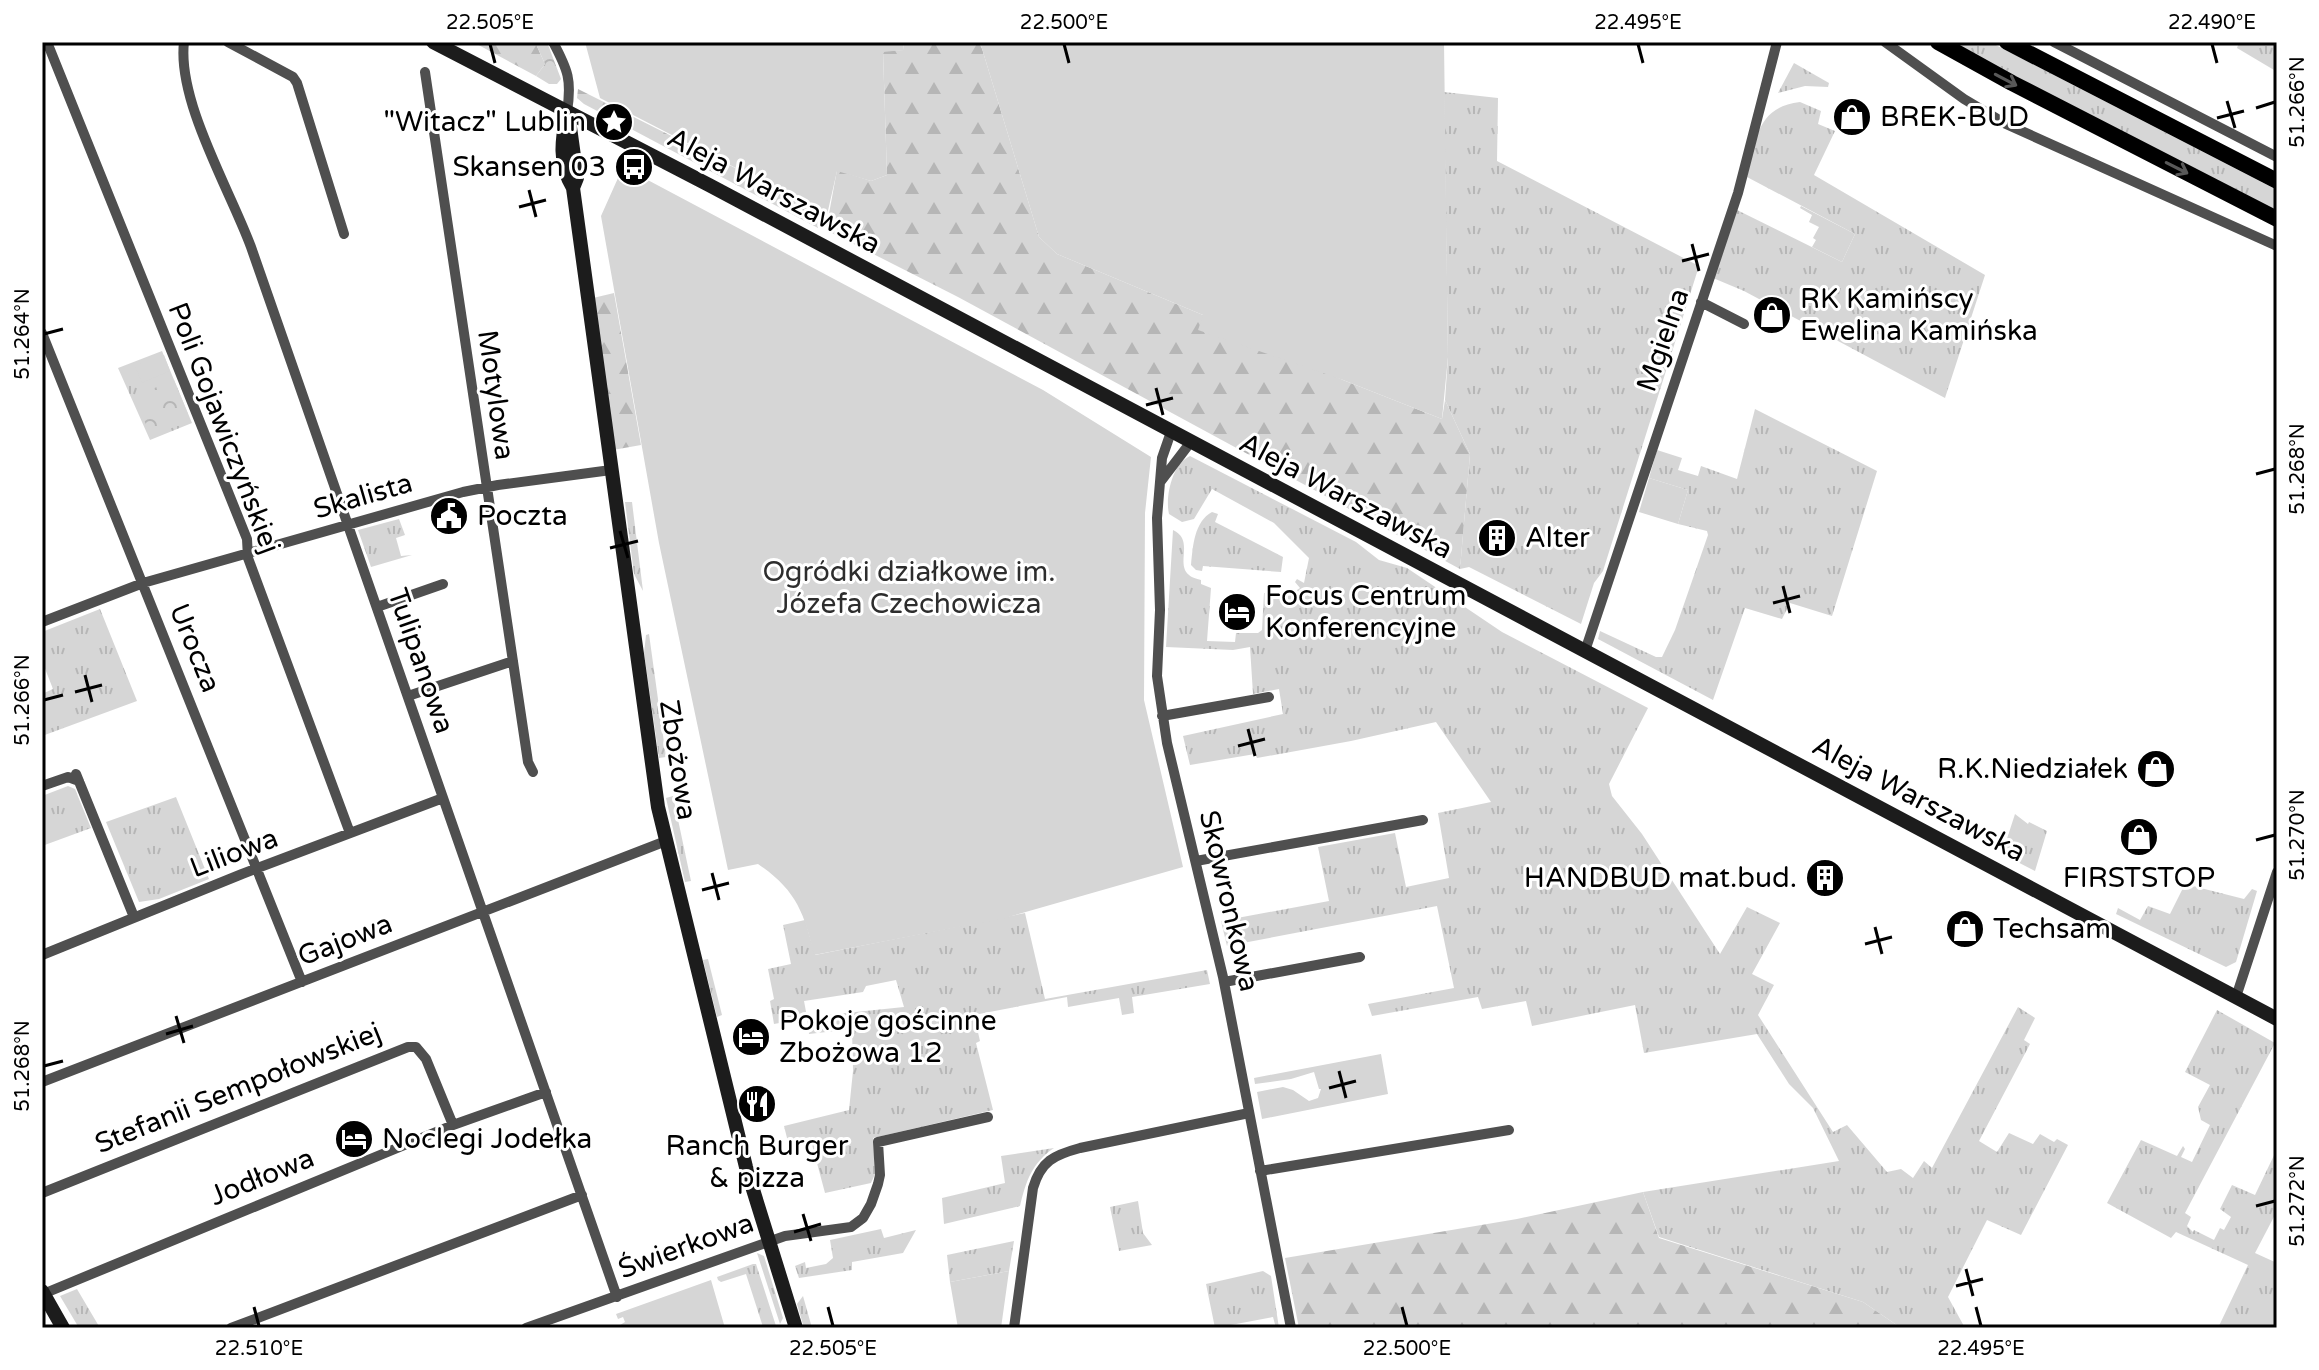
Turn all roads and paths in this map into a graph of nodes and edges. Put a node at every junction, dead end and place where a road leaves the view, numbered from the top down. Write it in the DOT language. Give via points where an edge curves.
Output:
graph roads {
  1 [pos="47,42"];
  2 [pos="184,42"];
  3 [pos="228,42"];
  4 [pos="433,42"];
  5 [pos="553,42"];
  6 [pos="1777,42"];
  7 [pos="1885,42"];
  8 [pos="1938,42"];
  9 [pos="2007,42"];
  10 [pos="2054,42"];
  11 [pos="425,72"];
  12 [pos="567,112"];
  13 [pos="2277,157"];
  14 [pos="2277,181"];
  15 [pos="2277,219"];
  16 [pos="344,234"];
  17 [pos="2277,246"];
  18 [pos="1701,302"];
  19 [pos="1744,324"];
  20 [pos="42,333"];
  21 [pos="1171,432"];
  22 [pos="1190,443"];
  23 [pos="611,470"];
  24 [pos="1160,482"];
  25 [pos="485,487"];
  26 [pos="348,525"];
  27 [pos="248,553"];
  28 [pos="143,583"];
  29 [pos="443,584"];
  30 [pos="377,607"];
  31 [pos="42,622"];
  32 [pos="1585,651"];
  33 [pos="513,661"];
  34 [pos="408,696"];
  35 [pos="1269,697"];
  36 [pos="1162,716"];
  37 [pos="533,772"];
  38 [pos="42,786"];
  39 [pos="443,798"];
  40 [pos="1423,820"];
  41 [pos="350,833"];
  42 [pos="666,841"];
  43 [pos="1196,861"];
  44 [pos="259,869"];
  45 [pos="2277,872"];
  46 [pos="483,912"];
  47 [pos="134,917"];
  48 [pos="42,955"];
  49 [pos="1360,957"];
  50 [pos="302,982"];
  51 [pos="1224,982"];
  52 [pos="2236,997"];
  53 [pos="2277,1019"];
  54 [pos="42,1082"];
  55 [pos="546,1092"];
  56 [pos="1249,1113"];
  57 [pos="988,1117"];
  58 [pos="453,1125"];
  59 [pos="1509,1130"];
  60 [pos="1260,1171"];
  61 [pos="42,1193"];
  62 [pos="582,1195"];
  63 [pos="769,1242"];
  64 [pos="43,1293"];
  65 [pos="617,1297"];
  66 [pos="63,1328"];
  67 [pos="231,1328"];
  68 [pos="526,1328"];
  69 [pos="796,1328"];
  70 [pos="1014,1328"];
  71 [pos="1291,1328"];
  1 -- 27 [label="street, Poli Gojawiczyńskiej" via="242,526"];
  2 -- 26 [label="street, Tulipanowa" via="185,77 195,109 251,247"];
  3 -- 16 [label="street" via="297,83"];
  4 -- 12 [label="street, Aleja Warszawska"];
  5 -- 12 [label="street" via="569,72"];
  6 -- 18 [label="street, Mgielna" via="1738,193"];
  7 -- 17 [label="street" via="2006,124"];
  8 -- 15 [label="main road, one-way"];
  9 -- 14 [label="main road"];
  10 -- 13 [label="street"];
  11 -- 25 [label="street, Motylowa"];
  12 -- 21 [label="street, Aleja Warszawska"];
  12 -- 23 [label="street, Zbożowa"];
  18 -- 19 [label="street"];
  18 -- 32 [label="street, Mgielna"];
  20 -- 28 [label="street, Urocza"];
  21 -- 22 [label="street, Aleja Warszawska"];
  21 -- 24 [label="street, Skowronkowa"];
  22 -- 24 [label="street"];
  22 -- 32 [label="street, Aleja Warszawska"];
  23 -- 25 [label="street, Skalista"];
  23 -- 42 [label="street, Zbożowa"];
  24 -- 36 [label="street, Skowronkowa" via="1157,676"];
  25 -- 26 [label="street, Skalista"];
  25 -- 33 [label="street, Motylowa"];
  26 -- 27 [label="street, Skalista"];
  26 -- 30 [label="street, Tulipanowa"];
  27 -- 28 [label="street, Skalista"];
  27 -- 41 [label="street, Poli Gojawiczyńskiej"];
  28 -- 31 [label="street, Skalista"];
  28 -- 44 [label="street, Urocza"];
  29 -- 30 [label="street"];
  30 -- 34 [label="street, Tulipanowa"];
  32 -- 52 [label="street, Aleja Warszawska"];
  33 -- 34 [label="street"];
  33 -- 37 [label="street, Motylowa"];
  34 -- 39 [label="street, Tulipanowa"];
  35 -- 36 [label="street"];
  36 -- 43 [label="street, Skowronkowa"];
  38 -- 47 [label="street" via="78,777"];
  39 -- 41 [label="street, Liliowa"];
  39 -- 46 [label="street, Tulipanowa"];
  40 -- 43 [label="street"];
  41 -- 44 [label="street, Liliowa"];
  42 -- 46 [label="street, Gajowa"];
  42 -- 63 [label="street, Zbożowa"];
  43 -- 51 [label="street, Skowronkowa"];
  44 -- 47 [label="street, Liliowa"];
  44 -- 50 [label="street, Urocza"];
  45 -- 52 [label="street"];
  46 -- 50 [label="street, Gajowa"];
  46 -- 55 [label="street, Tulipanowa"];
  47 -- 48 [label="street, Liliowa"];
  49 -- 51 [label="street"];
  50 -- 54 [label="street, Gajowa"];
  51 -- 56 [label="street, Skowronkowa"];
  52 -- 53 [label="street, Aleja Warszawska"];
  55 -- 58 [label="street, Jodłowa"];
  55 -- 62 [label="street, Tulipanowa"];
  56 -- 60 [label="street, Skowronkowa"];
  56 -- 70 [label="street" via="1080,1148 1046,1162 1033,1188"];
  57 -- 63 [label="street, Świerkowa" via="878,1142 880,1175 871,1204 857,1223"];
  58 -- 61 [label="street, Stefanii Sempołowskiej" via="421,1050 408,1047"];
  58 -- 64 [label="street, Jodłowa"];
  59 -- 60 [label="street"];
  60 -- 71 [label="street, Skowronkowa"];
  62 -- 65 [label="street, Tulipanowa"];
  62 -- 67 [label="street"];
  63 -- 65 [label="street, Świerkowa"];
  63 -- 69 [label="street, Zbożowa"];
  64 -- 66 [label="street"];
  65 -- 68 [label="street, Świerkowa"];
}
